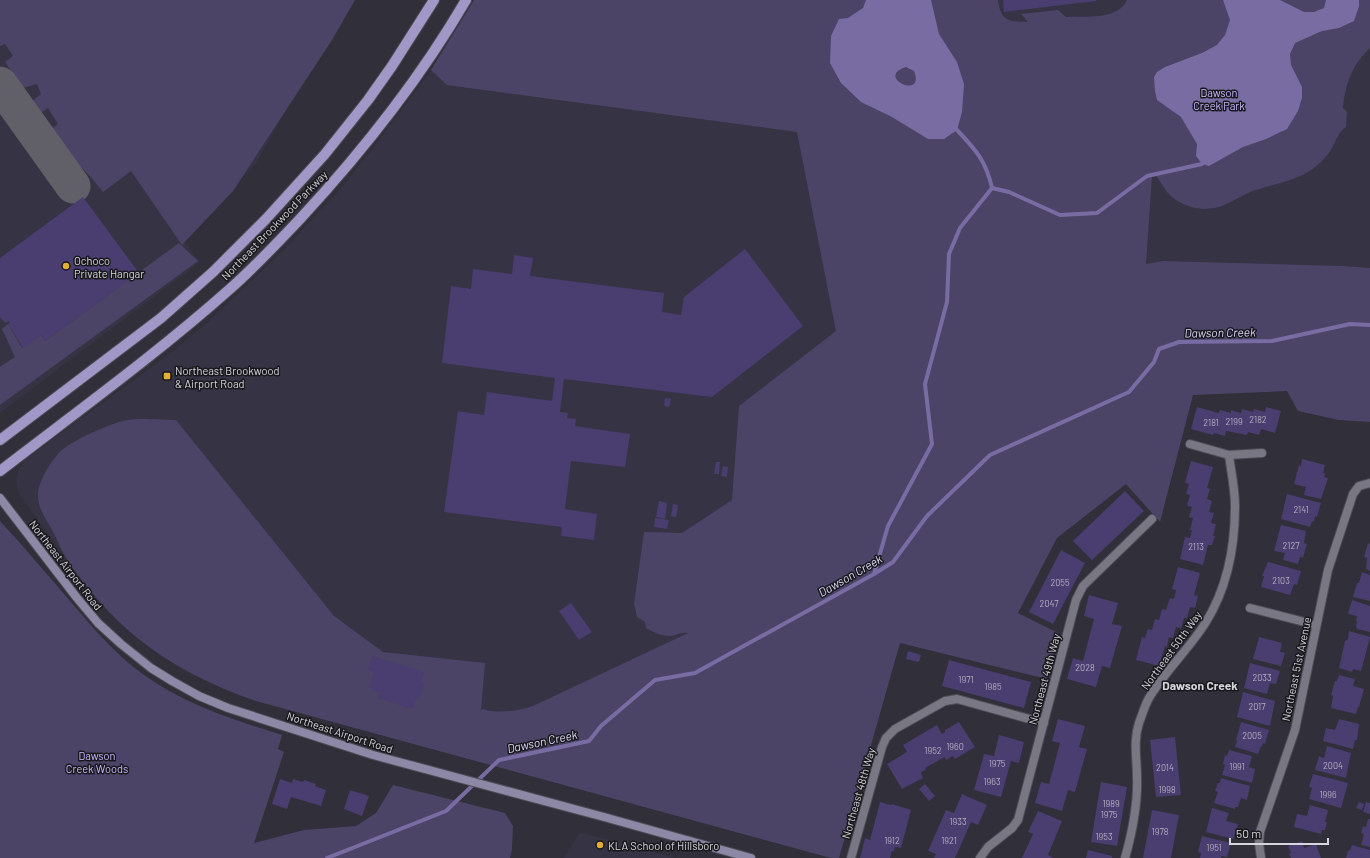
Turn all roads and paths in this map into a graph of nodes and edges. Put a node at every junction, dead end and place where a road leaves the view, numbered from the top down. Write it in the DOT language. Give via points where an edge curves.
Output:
graph roads {
  1 [pos="434,0"];
  2 [pos="466,0"];
  3 [pos="0,440"];
  4 [pos="1190,444"];
  5 [pos="1262,453"];
  6 [pos="1229,455"];
  7 [pos="0,471"];
  8 [pos="1370,483"];
  9 [pos="0,498"];
  10 [pos="1152,519"];
  11 [pos="1250,608"];
  12 [pos="1316,625"];
  13 [pos="1044,723"];
  14 [pos="751,858"];
  15 [pos="851,858"];
  16 [pos="980,858"];
  17 [pos="1125,858"];
  18 [pos="1261,858"];
  1 -- 3 [label="main road, Northeast Brookwood Parkway" via="368,100 266,219 213,272 161,318"];
  2 -- 7 [label="main road, Northeast Brookwood Parkway" via="430,56 357,155 259,261 177,334"];
  4 -- 6 [label="street"];
  5 -- 6 [label="street"];
  6 -- 17 [label="street, Northeast 50th Way" via="1235,505 1227,572 1219,597 1206,623 1149,698 1139,725 1135,746 1135,812"];
  8 -- 12 [label="street, Northeast 51st Avenue" via="1359,486 1351,498 1328,570"];
  9 -- 14 [label="street, Northeast Airport Road" via="98,623 120,644 152,668 199,696 373,755"];
  10 -- 13 [label="street, Northeast 49th Way" via="1083,586 1076,600"];
  11 -- 12 [label="street"];
  12 -- 18 [label="street, Northeast 51st Avenue" via="1295,730 1260,832"];
  13 -- 15 [label="street, Northeast 48th Way" via="957,699 945,701 895,729 886,738 882,747"];
  13 -- 16 [label="street, Northeast 49th Way" via="1018,820 988,847"];
}
